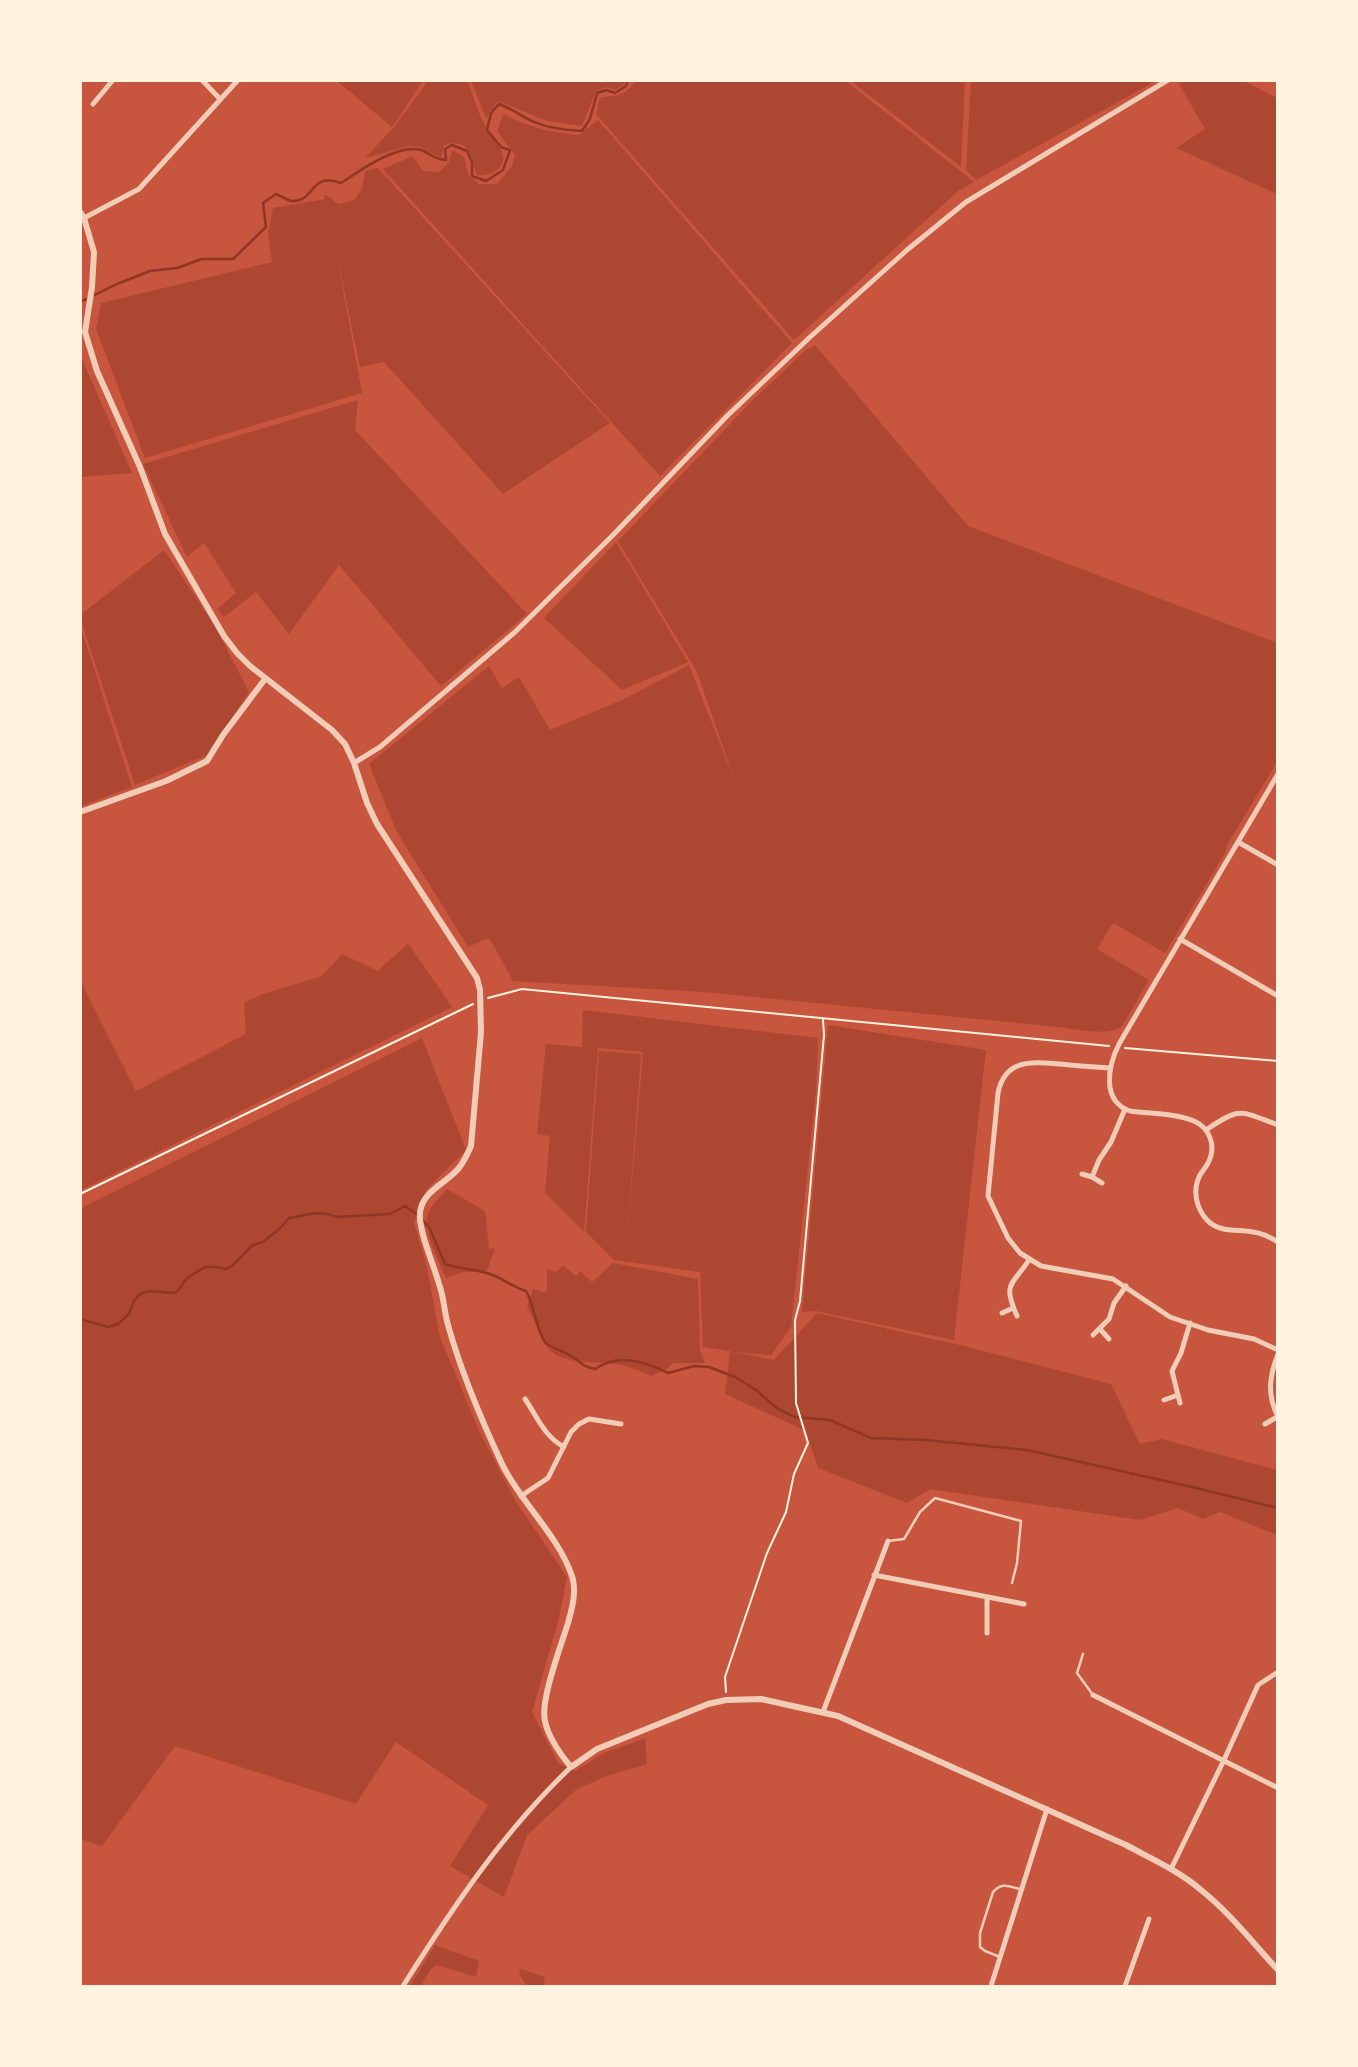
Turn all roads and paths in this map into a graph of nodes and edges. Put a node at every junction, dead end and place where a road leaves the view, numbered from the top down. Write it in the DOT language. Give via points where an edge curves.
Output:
graph roads {
  1 [pos="113,80"];
  2 [pos="202,80"];
  3 [pos="238,80"];
  4 [pos="1168,80"];
  5 [pos="220,99"];
  6 [pos="93,104"];
  7 [pos="83,215"];
  8 [pos="265,678"];
  9 [pos="354,763"];
  10 [pos="1278,774"];
  11 [pos="80,811"];
  12 [pos="1238,842"];
  13 [pos="1278,865"];
  14 [pos="1180,939"];
  15 [pos="1278,996"];
  16 [pos="481,1000"];
  17 [pos="823,1019"];
  18 [pos="1117,1047"];
  19 [pos="1278,1061"];
  20 [pos="1110,1068"];
  21 [pos="1125,1109"];
  22 [pos="1278,1125"];
  23 [pos="1206,1130"];
  24 [pos="1082,1174"];
  25 [pos="1092,1177"];
  26 [pos="1102,1183"];
  27 [pos="80,1194"];
  28 [pos="1278,1242"];
  29 [pos="1029,1260"];
  30 [pos="1126,1286"];
  31 [pos="1013,1308"];
  32 [pos="1002,1313"];
  33 [pos="1017,1316"];
  34 [pos="1190,1323"];
  35 [pos="1100,1329"];
  36 [pos="1093,1335"];
  37 [pos="1109,1339"];
  38 [pos="1278,1352"];
  39 [pos="1178,1395"];
  40 [pos="525,1399"];
  41 [pos="1164,1400"];
  42 [pos="1181,1403"];
  43 [pos="1277,1417"];
  44 [pos="1265,1423"];
  45 [pos="621,1424"];
  46 [pos="564,1447"];
  47 [pos="521,1496"];
  48 [pos="888,1541"];
  49 [pos="874,1575"];
  50 [pos="1012,1583"];
  51 [pos="987,1597"];
  52 [pos="1024,1604"];
  53 [pos="987,1633"];
  54 [pos="1083,1654"];
  55 [pos="1278,1672"];
  56 [pos="1093,1695"];
  57 [pos="726,1700"];
  58 [pos="823,1712"];
  59 [pos="1224,1760"];
  60 [pos="571,1767"];
  61 [pos="1278,1788"];
  62 [pos="1046,1809"];
  63 [pos="1171,1869"];
  64 [pos="1021,1889"];
  65 [pos="1149,1919"];
  66 [pos="1000,1957"];
  67 [pos="1278,1970"];
  68 [pos="403,1986"];
  69 [pos="990,1986"];
  70 [pos="1125,1986"];
  1 -- 6 [label="street"];
  2 -- 5 [label="street"];
  3 -- 5 [label="street"];
  4 -- 9 [label="street" via="966,202 907,250 727,416 515,632 380,747"];
  5 -- 7 [label="street" via="139,189"];
  7 -- 8 [label="street" via="94,252 85,332 97,371 165,534 224,636"];
  8 -- 9 [label="street" via="332,730"];
  8 -- 11 [label="street" via="207,761 166,781"];
  9 -- 16 [label="street" via="377,824 477,978"];
  10 -- 12 [label="street"];
  12 -- 13 [label="street"];
  12 -- 14 [label="street"];
  14 -- 15 [label="street"];
  14 -- 18 [label="street"];
  16 -- 17 [label="path" via="522,989"];
  16 -- 27 [label="path"];
  16 -- 47 [label="street" via="471,1146 457,1171 426,1197 420,1212 421,1230 463,1369"];
  17 -- 18 [label="path"];
  17 -- 57 [label="path" via="795,1320 796,1403 808,1443 725,1677"];
  18 -- 19 [label="path"];
  18 -- 20 [label="street"];
  20 -- 21 [label="street" via="1114,1100"];
  20 -- 29 [label="street" via="1030,1063 1012,1069 1001,1082 988,1196 1008,1238"];
  21 -- 23 [label="street" via="1189,1119"];
  21 -- 25 [label="street"];
  22 -- 23 [label="street" via="1240,1112"];
  23 -- 28 [label="street" via="1212,1150 1196,1185 1200,1209 1217,1226 1258,1233"];
  24 -- 25 [label="street"];
  25 -- 26 [label="street"];
  29 -- 30 [label="street" via="1110,1278"];
  29 -- 31 [label="street" via="1009,1287"];
  30 -- 34 [label="street" via="1168,1315"];
  30 -- 35 [label="street"];
  31 -- 32 [label="street"];
  31 -- 33 [label="street"];
  34 -- 38 [label="street" via="1254,1339"];
  34 -- 39 [label="street" via="1172,1370"];
  35 -- 36 [label="street"];
  35 -- 37 [label="street"];
  38 -- 43 [label="street" via="1269,1384"];
  39 -- 41 [label="street"];
  39 -- 42 [label="street"];
  40 -- 46 [label="street" via="551,1440"];
  43 -- 44 [label="street"];
  45 -- 46 [label="street" via="589,1419 571,1432"];
  46 -- 47 [label="street" via="548,1478"];
  47 -- 60 [label="street" via="554,1541 573,1579 571,1611 546,1697 544,1720"];
  48 -- 49 [label="street"];
  48 -- 50 [label="lane" via="904,1539 920,1511 935,1498 1021,1521"];
  49 -- 51 [label="street"];
  49 -- 58 [label="street"];
  51 -- 52 [label="street"];
  51 -- 53 [label="street"];
  54 -- 56 [label="lane" via="1077,1673"];
  55 -- 59 [label="street" via="1258,1685"];
  56 -- 59 [label="street"];
  57 -- 58 [label="street" via="761,1699"];
  57 -- 60 [label="street" via="597,1749"];
  58 -- 62 [label="street"];
  59 -- 61 [label="street"];
  59 -- 63 [label="street"];
  60 -- 68 [label="street" via="496,1847"];
  62 -- 63 [label="street"];
  62 -- 64 [label="street"];
  63 -- 67 [label="street" via="1222,1909"];
  64 -- 66 [label="street"];
  64 -- 66 [label="lane" via="998,1886 980,1933 981,1947"];
  65 -- 70 [label="street"];
  66 -- 69 [label="street"];
}
